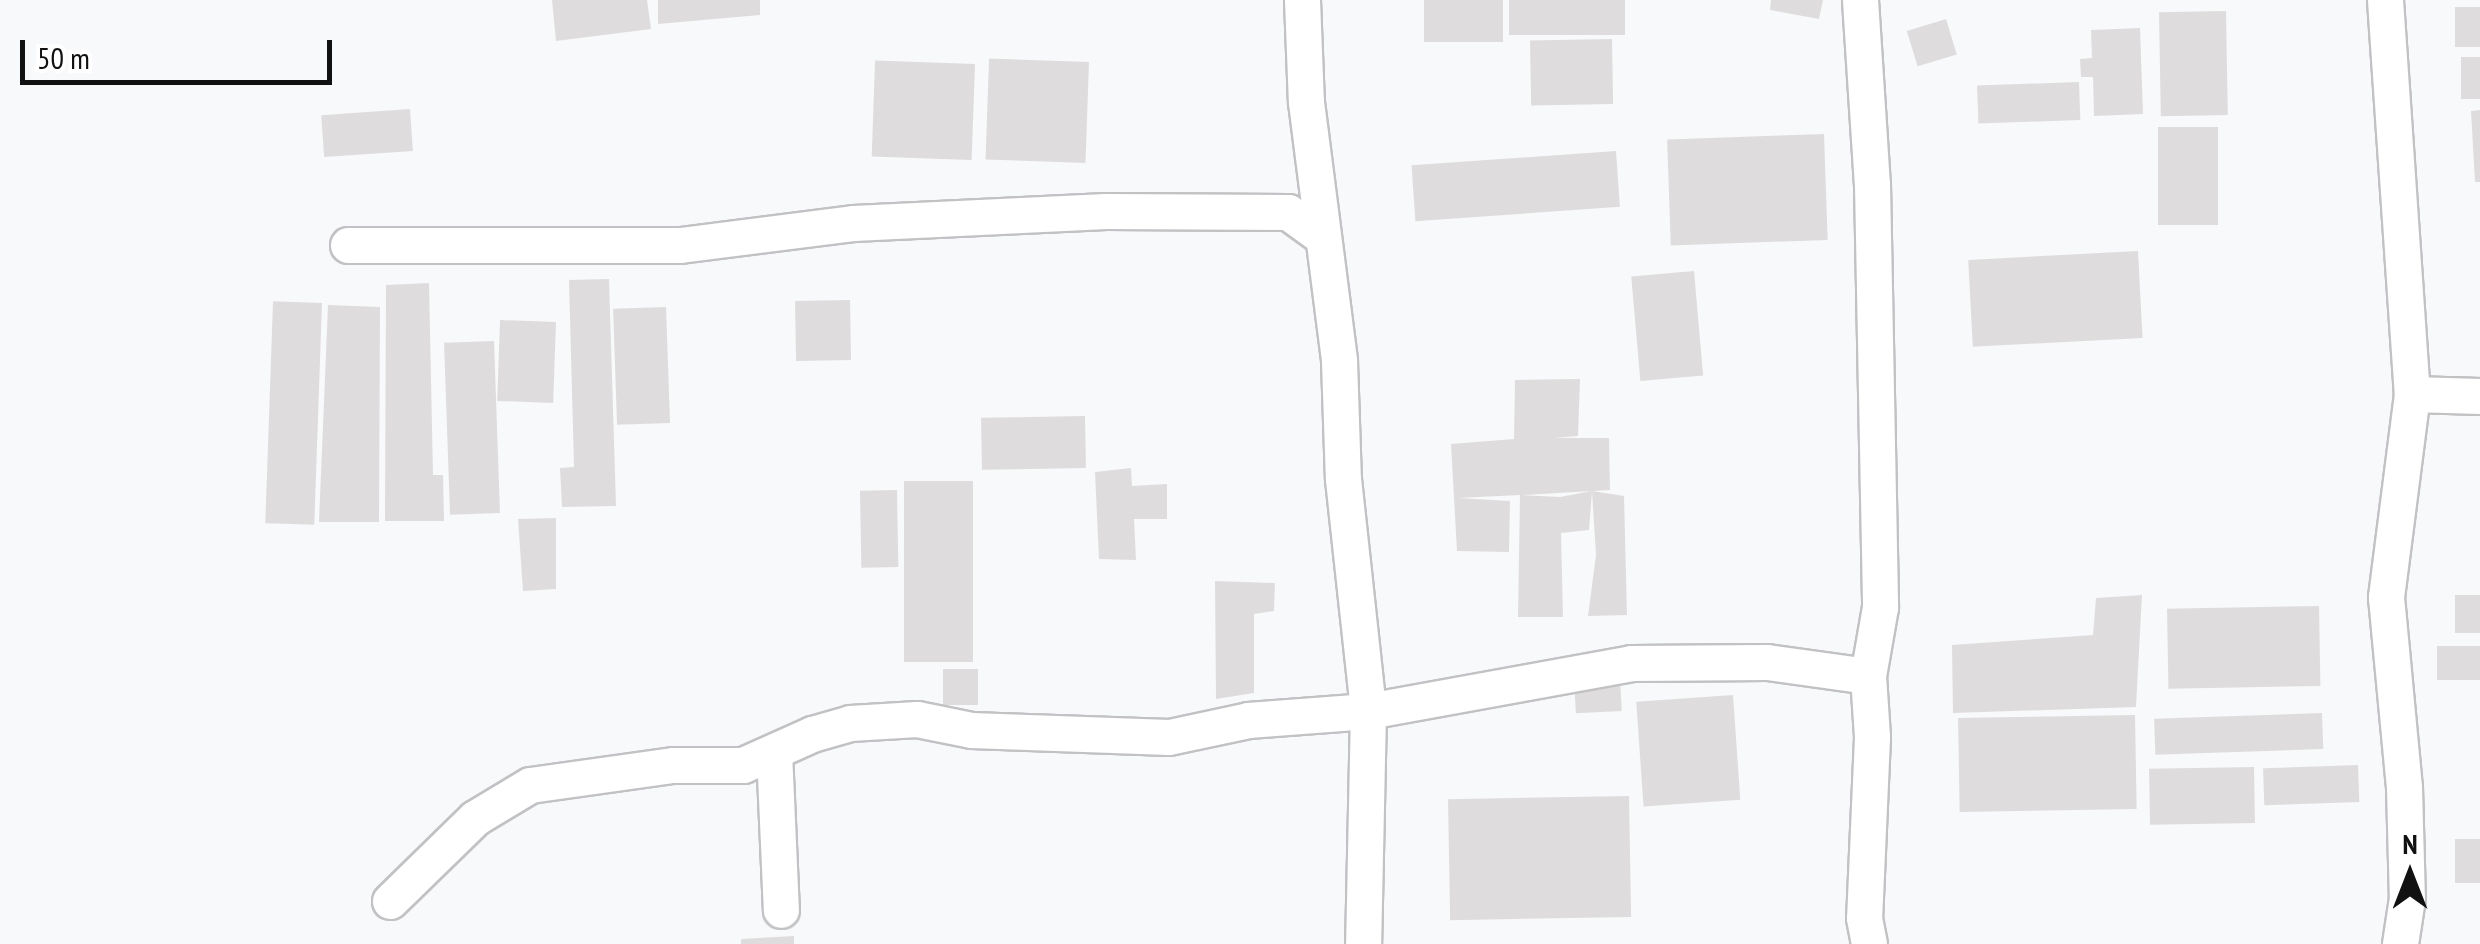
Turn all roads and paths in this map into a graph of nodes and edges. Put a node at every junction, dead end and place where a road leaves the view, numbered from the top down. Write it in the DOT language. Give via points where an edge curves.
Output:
graph roads {
  1 [pos="1302,0"];
  2 [pos="1860,0"];
  3 [pos="2385,0"];
  4 [pos="1321,236"];
  5 [pos="348,244"];
  6 [pos="2412,394"];
  7 [pos="2480,396"];
  8 [pos="1868,676"];
  9 [pos="1368,711"];
  10 [pos="774,752"];
  11 [pos="390,901"];
  12 [pos="782,910"];
  13 [pos="1363,944"];
  14 [pos="1869,944"];
  15 [pos="2400,944"];
  1 -- 4 [label="street"];
  2 -- 8 [label="street" via="1872,184 1880,607"];
  3 -- 6 [label="street"];
  4 -- 5 [label="street" via="1288,212 1124,211 853,223 680,245"];
  4 -- 9 [label="street" via="1339,361 1343,479"];
  6 -- 7 [label="street"];
  6 -- 15 [label="street" via="2386,597 2404,787 2407,898"];
  8 -- 9 [label="street" via="1767,662 1632,663"];
  8 -- 14 [label="street"];
  9 -- 10 [label="street" via="1248,720 1170,737 970,730 918,719 867,722 812,734"];
  9 -- 13 [label="street"];
  10 -- 11 [label="street" via="744,765 673,765 530,785 475,818"];
  10 -- 12 [label="street"];
}
